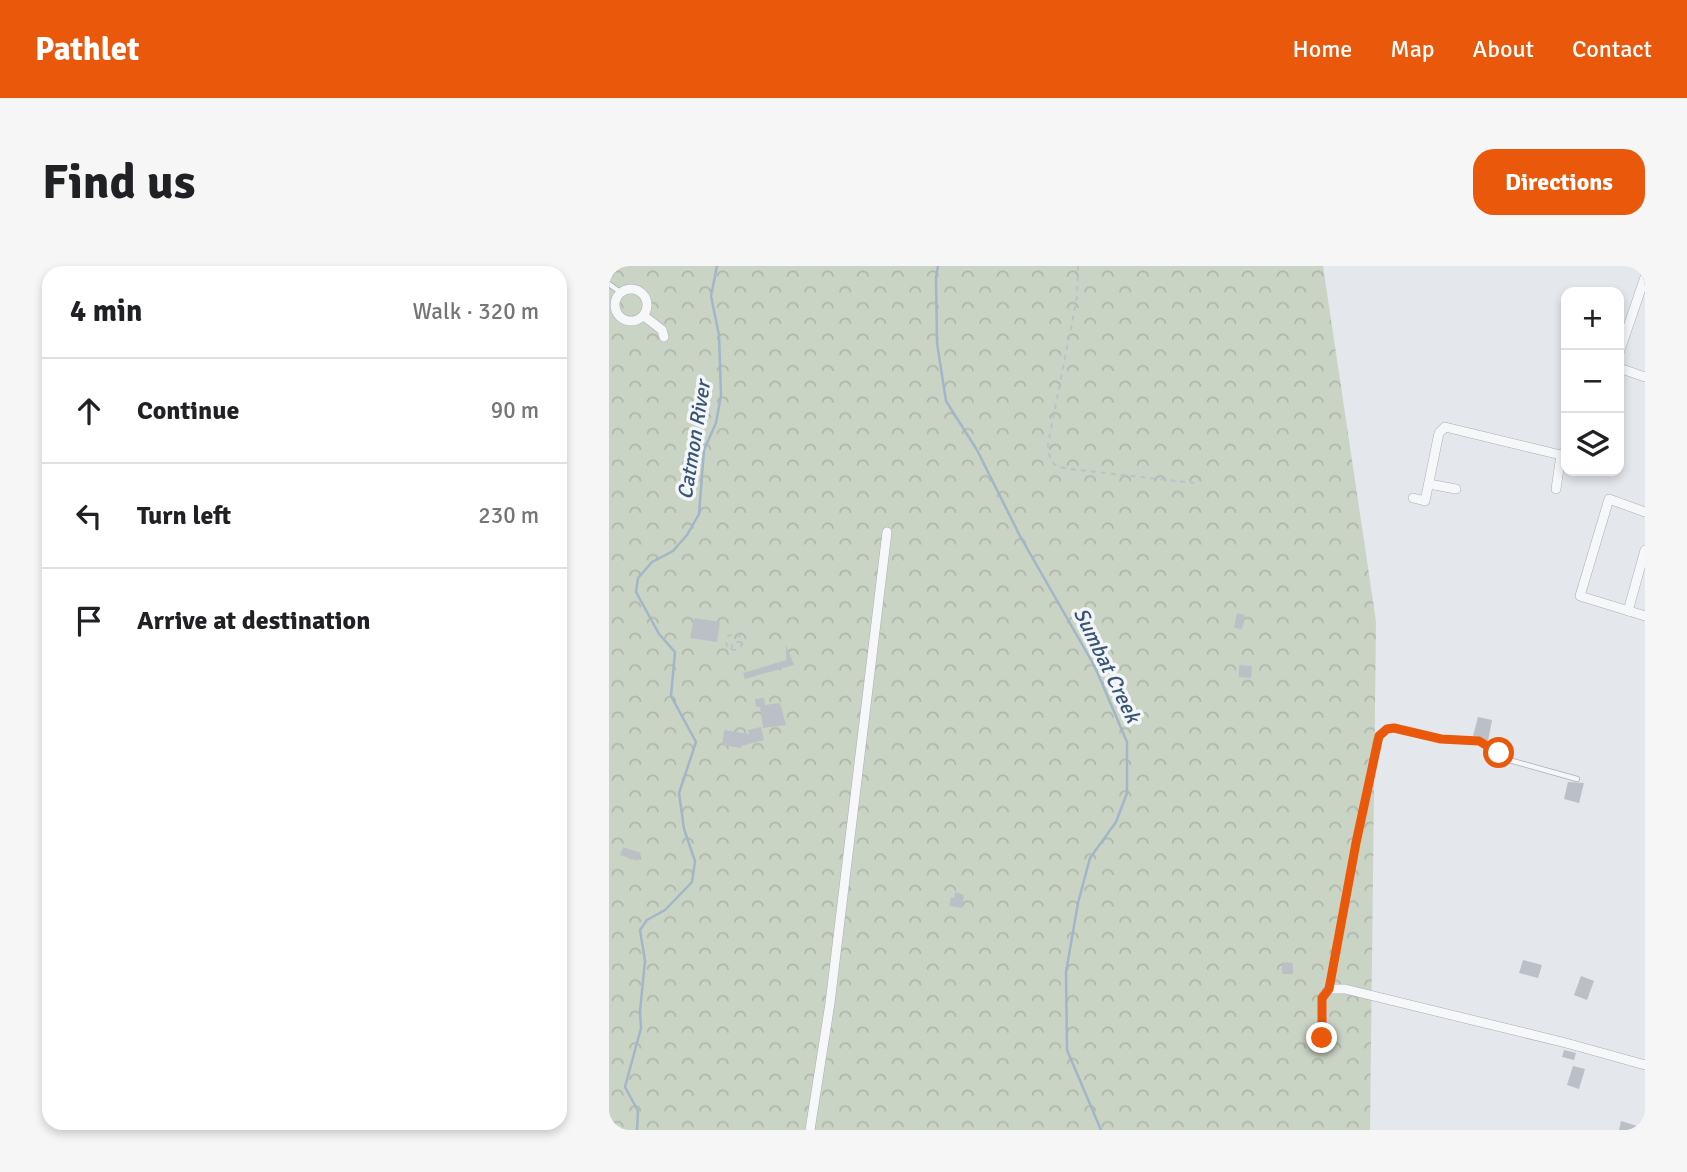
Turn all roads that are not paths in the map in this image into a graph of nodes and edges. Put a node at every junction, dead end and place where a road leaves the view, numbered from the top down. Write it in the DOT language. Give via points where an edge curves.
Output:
graph roads {
  1 [pos="1645,277"];
  2 [pos="609,284"];
  3 [pos="620,292"];
  4 [pos="644,316"];
  5 [pos="664,337"];
  6 [pos="1620,350"];
  7 [pos="1624,370"];
  8 [pos="1645,377"];
  9 [pos="1561,452"];
  10 [pos="1561,466"];
  11 [pos="1429,484"];
  12 [pos="1455,489"];
  13 [pos="1556,489"];
  14 [pos="1413,498"];
  15 [pos="1645,512"];
  16 [pos="887,532"];
  17 [pos="1645,550"];
  18 [pos="1628,611"];
  19 [pos="1645,616"];
  20 [pos="1577,779"];
  21 [pos="1329,989"];
  22 [pos="1322,1038"];
  23 [pos="1645,1065"];
  24 [pos="810,1130"];
  1 -- 6 [label="street"];
  2 -- 3 [label="lane"];
  3 -- 4 [label="street" via="635,290 644,295 648,304"];
  3 -- 4 [label="street" via="614,303 620,318 632,321"];
  4 -- 5 [label="street"];
  7 -- 8 [label="street"];
  9 -- 11 [label="street" via="1445,427 1439,433"];
  10 -- 13 [label="street"];
  11 -- 12 [label="street"];
  11 -- 14 [label="street" via="1425,501"];
  15 -- 18 [label="street" via="1609,499 1580,596"];
  16 -- 24 [label="street" via="832,990"];
  17 -- 18 [label="street"];
  18 -- 19 [label="street"];
  20 -- 21 [label="lane" via="1509,760 1479,741 1441,739 1394,728 1382,732 1376,741"];
  21 -- 22 [label="street" via="1322,998"];
  21 -- 23 [label="street" via="1345,989"];
}
